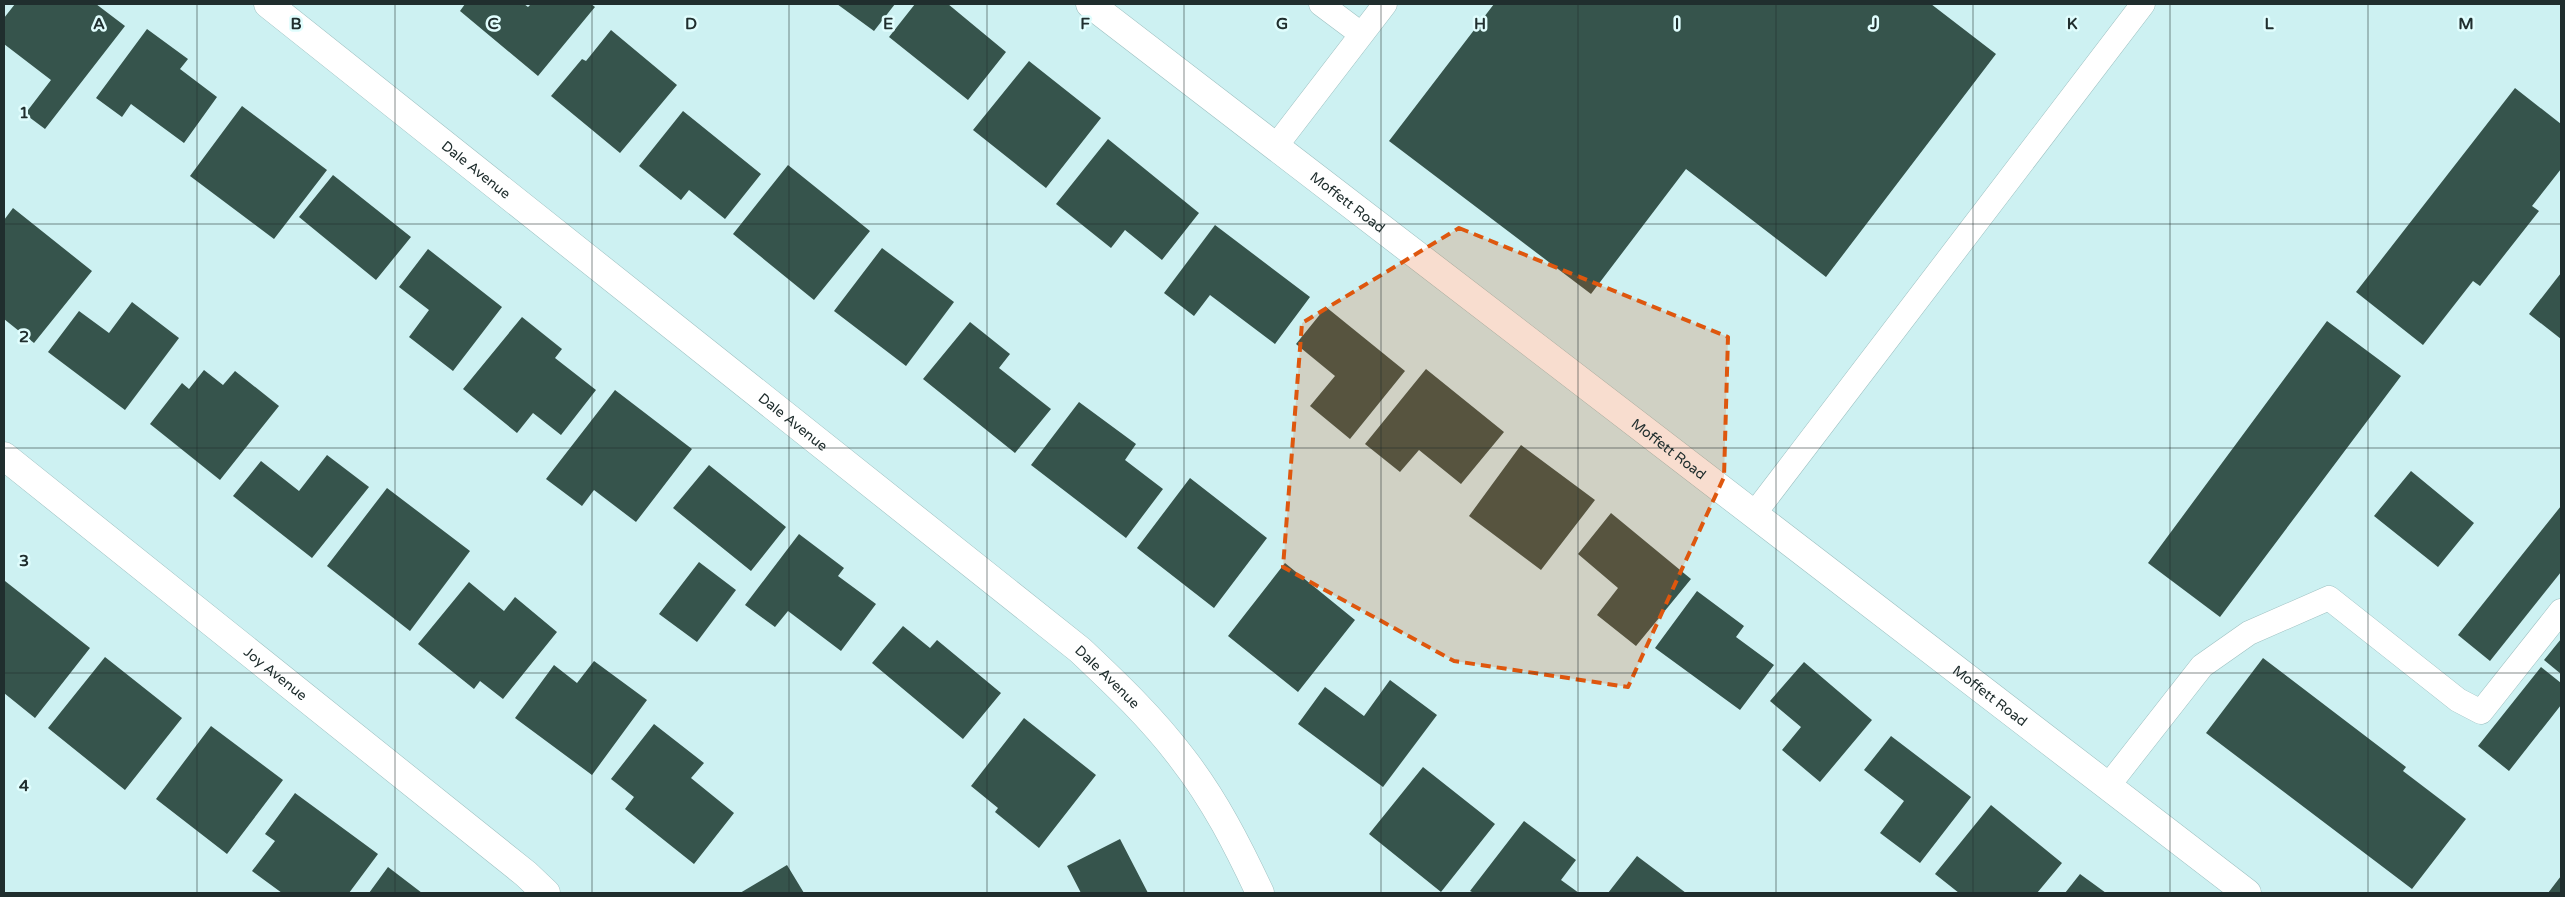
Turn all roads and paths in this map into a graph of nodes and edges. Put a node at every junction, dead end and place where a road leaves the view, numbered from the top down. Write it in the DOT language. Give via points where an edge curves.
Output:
graph roads {
  1 [pos="268,4"];
  2 [pos="1090,4"];
  3 [pos="1321,4"];
  4 [pos="1385,4"];
  5 [pos="2143,4"];
  6 [pos="1361,34"];
  7 [pos="1276,146"];
  8 [pos="4,456"];
  9 [pos="1754,514"];
  10 [pos="2561,611"];
  11 [pos="2108,786"];
  12 [pos="546,893"];
  13 [pos="1260,893"];
  14 [pos="2247,893"];
  1 -- 13 [label="street, Dale Avenue" via="1080,650 1130,697 1183,758 1233,836"];
  2 -- 7 [label="street, Moffett Road"];
  3 -- 6 [label="lane"];
  4 -- 6 [label="lane"];
  5 -- 9 [label="lane"];
  6 -- 7 [label="lane"];
  7 -- 9 [label="street, Moffett Road"];
  8 -- 12 [label="street, Joy Avenue"];
  9 -- 11 [label="street, Moffett Road"];
  10 -- 11 [label="lane" via="2481,712 2458,700 2329,598 2249,633 2202,666"];
  11 -- 14 [label="street, Moffett Road"];
}
